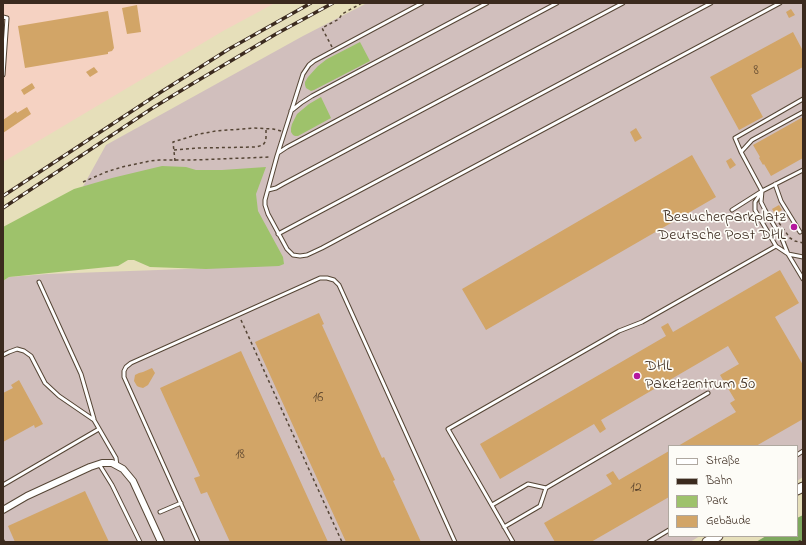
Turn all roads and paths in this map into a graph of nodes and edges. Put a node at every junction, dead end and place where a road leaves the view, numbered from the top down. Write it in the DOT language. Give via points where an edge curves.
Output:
graph roads {
  1 [pos="362,3"];
  2 [pos="422,3"];
  3 [pos="487,3"];
  4 [pos="557,3"];
  5 [pos="623,3"];
  6 [pos="711,3"];
  7 [pos="780,3"];
  8 [pos="3,17"];
  9 [pos="334,50"];
  10 [pos="3,75"];
  11 [pos="803,99"];
  12 [pos="291,111"];
  13 [pos="803,112"];
  14 [pos="266,128"];
  15 [pos="284,132"];
  16 [pos="174,150"];
  17 [pos="741,152"];
  18 [pos="278,155"];
  19 [pos="175,161"];
  20 [pos="803,170"];
  21 [pos="83,182"];
  22 [pos="776,184"];
  23 [pos="268,190"];
  24 [pos="762,191"];
  25 [pos="732,210"];
  26 [pos="777,219"];
  27 [pos="800,232"];
  28 [pos="278,234"];
  29 [pos="803,243"];
  30 [pos="776,246"];
  31 [pos="788,254"];
  32 [pos="803,257"];
  33 [pos="803,279"];
  34 [pos="39,282"];
  35 [pos="239,315"];
  36 [pos="3,355"];
  37 [pos="708,393"];
  38 [pos="94,420"];
  39 [pos="99,429"];
  40 [pos="99,464"];
  41 [pos="117,466"];
  42 [pos="3,485"];
  43 [pos="546,488"];
  44 [pos="180,503"];
  45 [pos="492,505"];
  46 [pos="3,510"];
  47 [pos="160,512"];
  48 [pos="504,527"];
  49 [pos="668,531"];
  50 [pos="716,537"];
  51 [pos="3,539"];
  52 [pos="803,539"];
  53 [pos="4,542"];
  54 [pos="140,542"];
  55 [pos="161,542"];
  56 [pos="198,542"];
  57 [pos="342,542"];
  58 [pos="455,542"];
  59 [pos="513,542"];
  60 [pos="649,542"];
  61 [pos="707,542"];
  62 [pos="798,542"];
  1 -- 9 [label="path" via="322,28"];
  2 -- 9 [label="lane"];
  3 -- 12 [label="lane" via="312,96"];
  4 -- 18 [label="lane" via="287,147"];
  5 -- 23 [label="lane"];
  6 -- 28 [label="lane"];
  7 -- 28 [label="lane" via="307,255 293,255"];
  8 -- 10 [label="lane" via="8,18"];
  9 -- 12 [label="lane" via="306,68"];
  11 -- 17 [label="lane" via="735,138"];
  12 -- 15 [label="lane"];
  13 -- 17 [label="lane" via="752,140"];
  14 -- 15 [label="path"];
  14 -- 16 [label="path" via="200,134 173,142"];
  14 -- 16 [label="path" via="265,142 256,147"];
  15 -- 18 [label="lane"];
  16 -- 19 [label="path"];
  17 -- 24 [label="lane"];
  18 -- 19 [label="path"];
  18 -- 23 [label="lane"];
  19 -- 21 [label="path" via="140,162"];
  20 -- 22 [label="lane"];
  22 -- 24 [label="lane"];
  22 -- 27 [label="lane" via="781,201"];
  23 -- 28 [label="lane" via="265,205"];
  24 -- 25 [label="lane"];
  24 -- 30 [label="lane" via="755,202 755,210"];
  24 -- 31 [label="lane" via="761,202"];
  26 -- 29 [label="path" via="790,238"];
  30 -- 31 [label="lane"];
  30 -- 45 [label="lane" via="642,322 619,331 448,429"];
  31 -- 32 [label="lane"];
  31 -- 33 [label="lane"];
  34 -- 38 [label="lane" via="80,374"];
  35 -- 44 [label="lane" via="131,363 124,371 124,377"];
  35 -- 57 [label="path"];
  35 -- 58 [label="lane" via="320,278 334,280 339,285"];
  36 -- 38 [label="lane" via="17,349 31,356 45,383"];
  37 -- 43 [label="lane"];
  38 -- 39 [label="lane"];
  39 -- 41 [label="lane" via="116,458"];
  39 -- 42 [label="lane"];
  40 -- 41 [label="street" via="112,463"];
  40 -- 46 [label="street" via="27,496"];
  40 -- 54 [label="lane"];
  41 -- 55 [label="street" via="133,481"];
  43 -- 45 [label="lane" via="528,484"];
  43 -- 48 [label="lane" via="540,506"];
  44 -- 47 [label="lane"];
  44 -- 56 [label="lane"];
  45 -- 48 [label="lane"];
  48 -- 59 [label="lane"];
  49 -- 60 [label="lane"];
  50 -- 61 [label="main road"];
  51 -- 53 [label="path"];
  52 -- 62 [label="path"];
}
